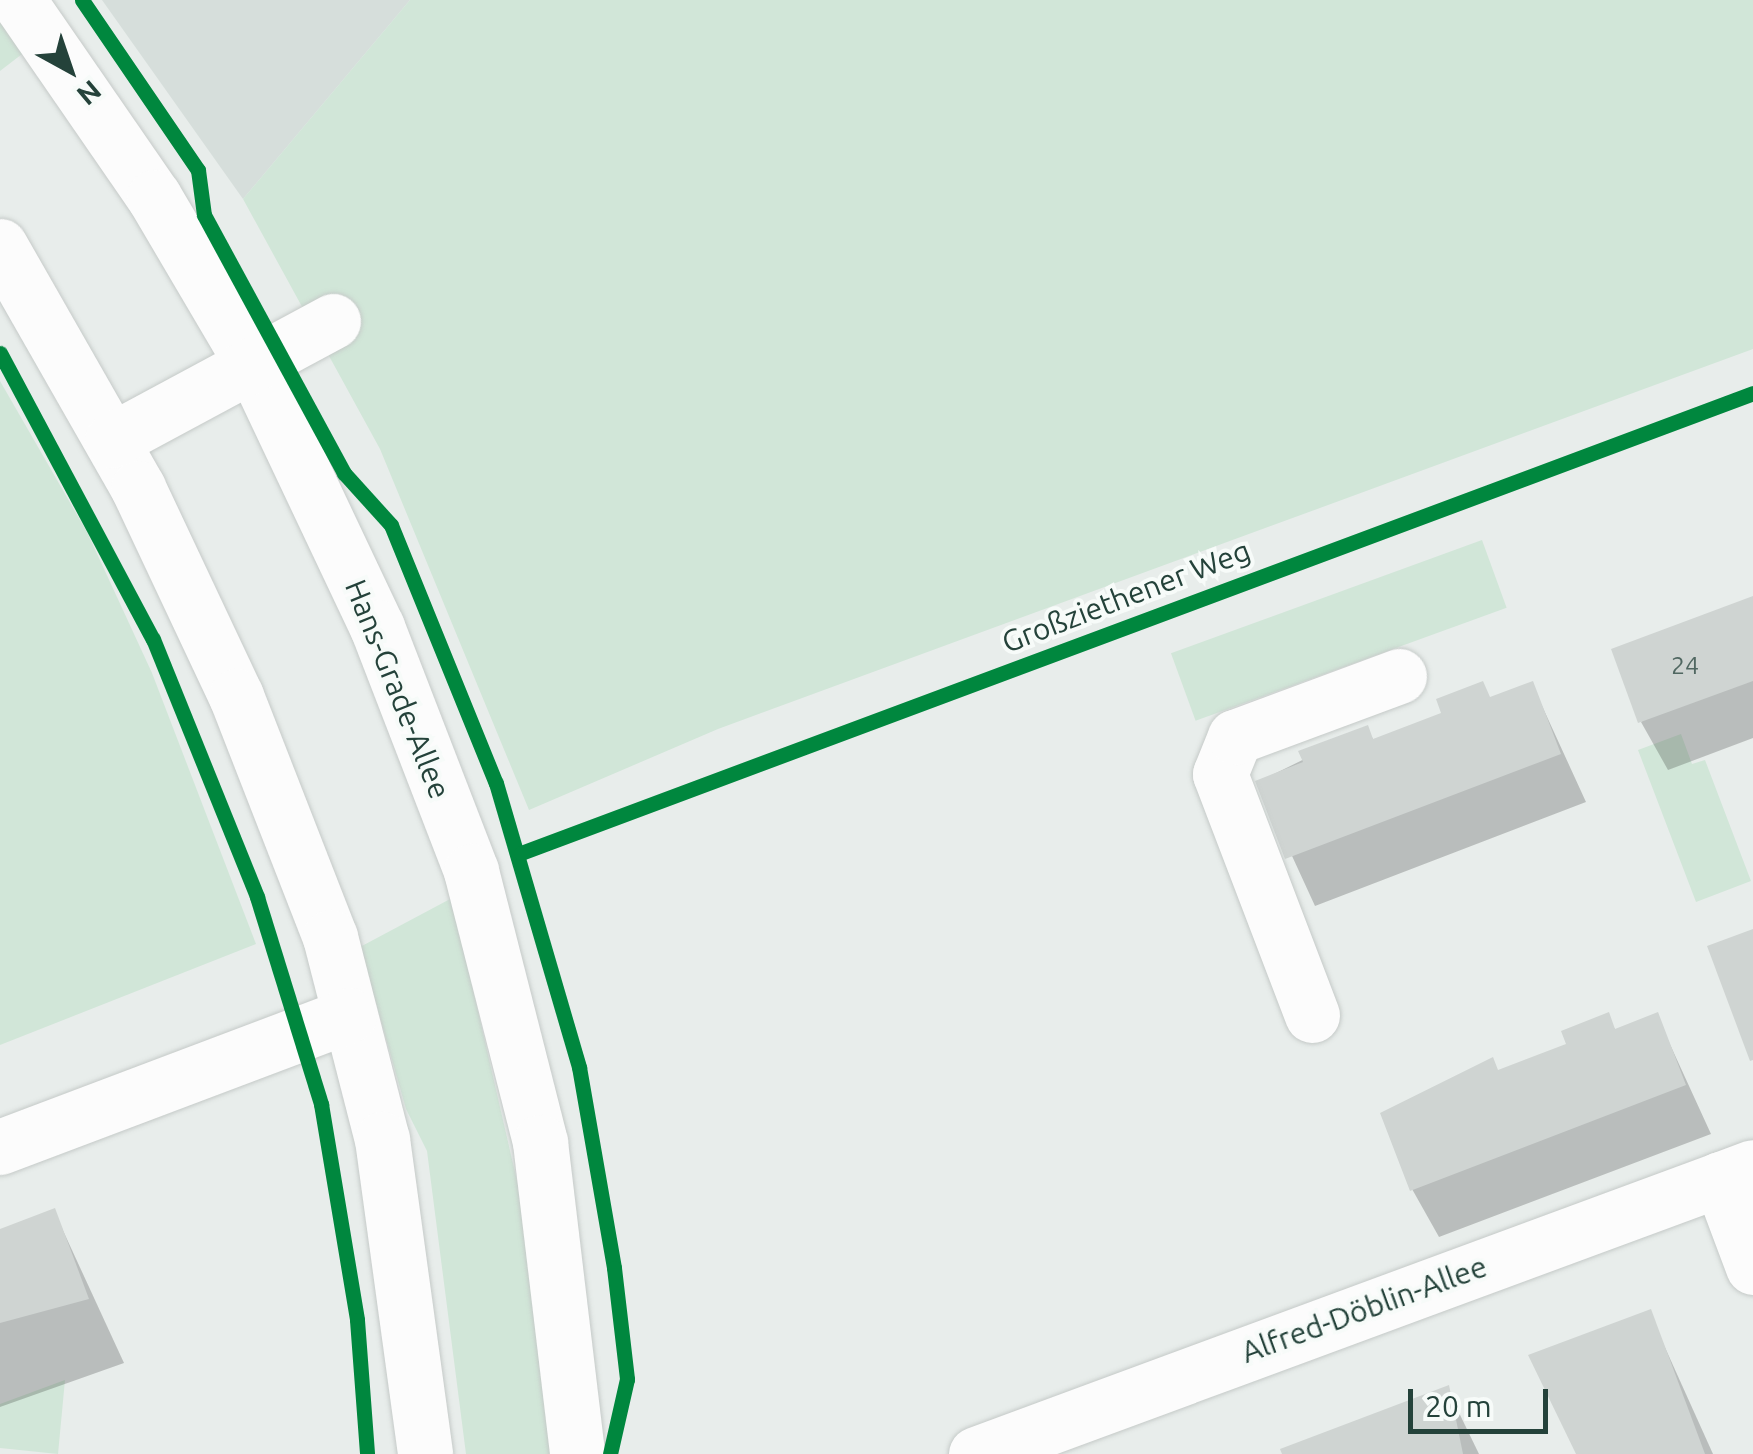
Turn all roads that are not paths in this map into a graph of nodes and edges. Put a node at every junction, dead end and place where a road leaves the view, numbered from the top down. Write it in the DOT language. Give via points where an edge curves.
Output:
graph roads {
  1 [pos="18,0"];
  2 [pos="5,262"];
  3 [pos="334,321"];
  4 [pos="253,364"];
  5 [pos="112,440"];
  6 [pos="1399,676"];
  7 [pos="349,1015"];
  8 [pos="1312,1015"];
  9 [pos="0,1147"];
  10 [pos="1736,1173"];
  11 [pos="1753,1267"];
  12 [pos="425,1454"];
  13 [pos="577,1454"];
  14 [pos="976,1454"];
  1 -- 4 [label="street, Hans-Grade-Allee" via="154,197"];
  2 -- 5 [label="street"];
  3 -- 4 [label="street"];
  4 -- 5 [label="street"];
  4 -- 13 [label="street, Hans-Grade-Allee" via="376,628 471,872 540,1142"];
  5 -- 7 [label="street" via="236,696 330,937"];
  6 -- 8 [label="street" via="1234,738 1220,774"];
  7 -- 9 [label="street"];
  7 -- 12 [label="street" via="408,1285"];
  10 -- 11 [label="street"];
  10 -- 14 [label="street, Alfred-Döblin-Allee"];
}
